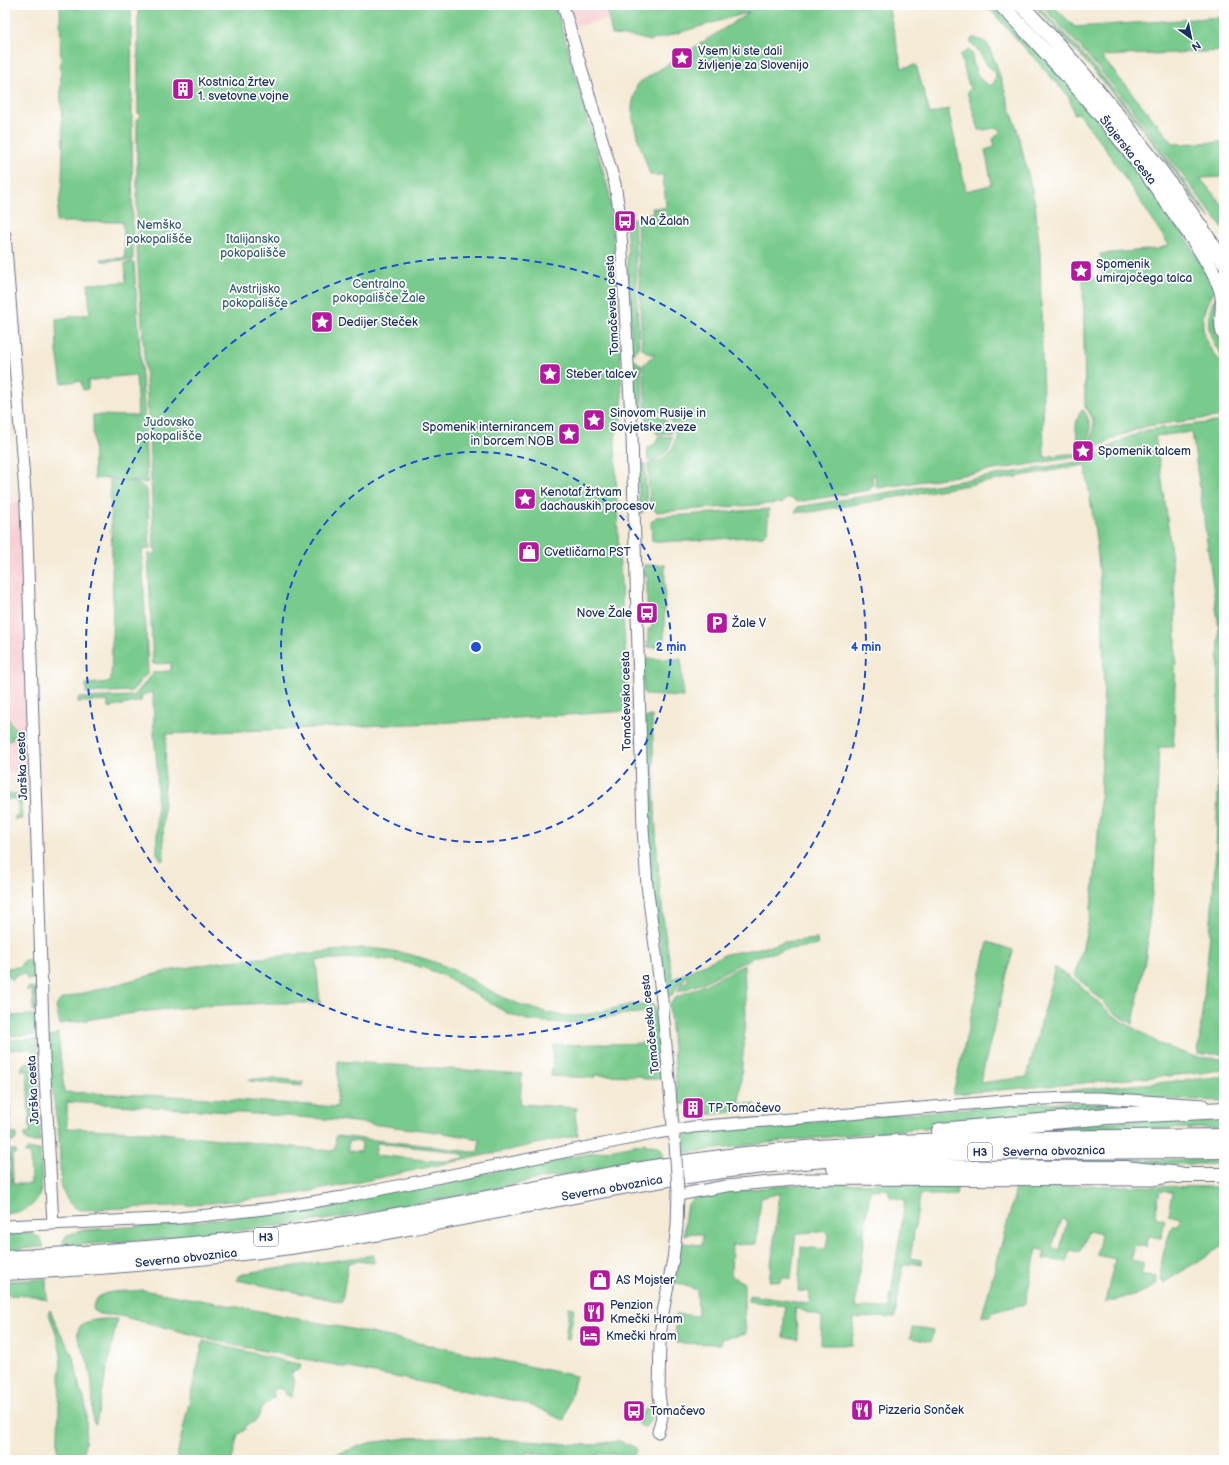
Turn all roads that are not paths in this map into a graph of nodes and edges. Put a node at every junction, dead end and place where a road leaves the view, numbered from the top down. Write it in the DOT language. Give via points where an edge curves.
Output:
graph roads {
  1 [pos="564,5"];
  2 [pos="1001,5"];
  3 [pos="1021,5"];
  4 [pos="5,235"];
  5 [pos="1224,262"];
  6 [pos="1224,312"];
  7 [pos="1224,334"];
  8 [pos="1224,1104"];
  9 [pos="1224,1110"];
  10 [pos="674,1130"];
  11 [pos="1224,1137"];
  12 [pos="863,1144"];
  13 [pos="1224,1150"];
  14 [pos="738,1168"];
  15 [pos="1180,1175"];
  16 [pos="1224,1175"];
  17 [pos="678,1193"];
  18 [pos="53,1224"];
  19 [pos="5,1226"];
  20 [pos="5,1259"];
  21 [pos="5,1272"];
  22 [pos="660,1400"];
  1 -- 10 [label="street, Tomačevska cesta" via="614,184 620,216 632,437 643,828"];
  2 -- 6 [label="main road, Štajerska cesta" via="1081,92 1160,191 1216,277 1224,298"];
  3 -- 5 [label="main road, Štajerska cesta" via="1126,124 1184,201"];
  4 -- 18 [label="street, Jarška cesta" via="26,506 44,1051"];
  6 -- 7 [label="main road, Štajerska cesta"];
  8 -- 10 [label="street" via="1074,1098 1016,1100"];
  9 -- 12 [label="highway" via="1107,1116 884,1136"];
  10 -- 17 [label="street, Tomačevska cesta, bridge"];
  10 -- 18 [label="street" via="307,1203 209,1216"];
  11 -- 12 [label="highway, Severna obvoznica / H3" via="987,1139"];
  12 -- 20 [label="highway, Severna obvoznica / H3" via="770,1152 649,1169 300,1232 152,1249"];
  13 -- 14 [label="highway, Severna obvoznica / H3" via="902,1154"];
  14 -- 15 [label="highway" via="765,1172 829,1168 1125,1169"];
  14 -- 21 [label="highway, Severna obvoznica / H3" via="606,1189 408,1228 302,1245 66,1269"];
  15 -- 16 [label="main road"];
  15 -- 17 [label="street" via="1152,1180 806,1179"];
  17 -- 22 [label="street, Tomačevska cesta" via="673,1259 660,1340"];
  18 -- 19 [label="street"];
}
